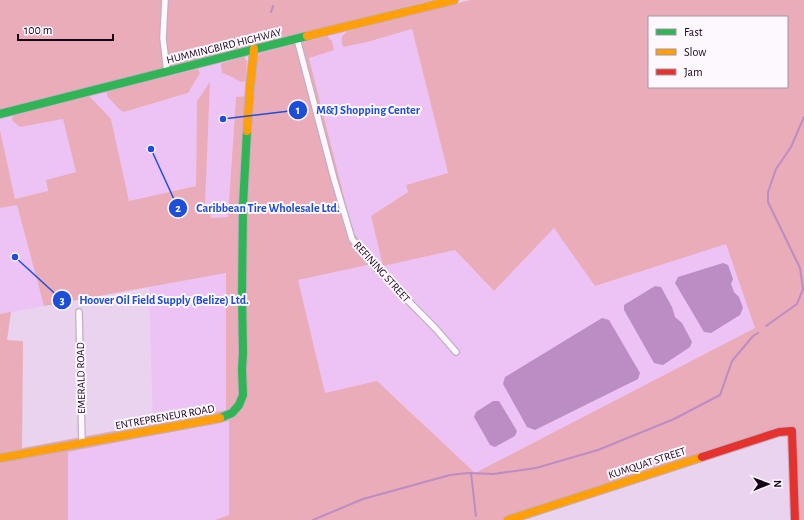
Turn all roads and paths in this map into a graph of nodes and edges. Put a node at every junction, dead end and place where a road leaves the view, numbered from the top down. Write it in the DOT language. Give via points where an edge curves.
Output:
graph roads {
  1 [pos="165,0"];
  2 [pos="454,0"];
  3 [pos="297,39"];
  4 [pos="254,50"];
  5 [pos="167,72"];
  6 [pos="0,114"];
  7 [pos="79,312"];
  8 [pos="456,352"];
  9 [pos="82,443"];
  10 [pos="0,458"];
  11 [pos="508,520"];
  12 [pos="795,520"];
  1 -- 5 [label="street" via="164,38"];
  2 -- 3 [label="street, HUMMINGBIRD HIGHWAY"];
  3 -- 4 [label="street, HUMMINGBIRD HIGHWAY"];
  3 -- 8 [label="street, REFINING STREET" via="352,239 375,267"];
  4 -- 5 [label="street, HUMMINGBIRD HIGHWAY"];
  4 -- 9 [label="street, ENTREPRENEUR ROAD" via="244,205 243,395 239,405 232,413 221,418"];
  5 -- 6 [label="street, HUMMINGBIRD HIGHWAY"];
  7 -- 9 [label="street, EMERALD ROAD"];
  9 -- 10 [label="street, ENTREPRENEUR ROAD"];
  11 -- 12 [label="street, KUMQUAT STREET" via="779,432 792,431"];
}
